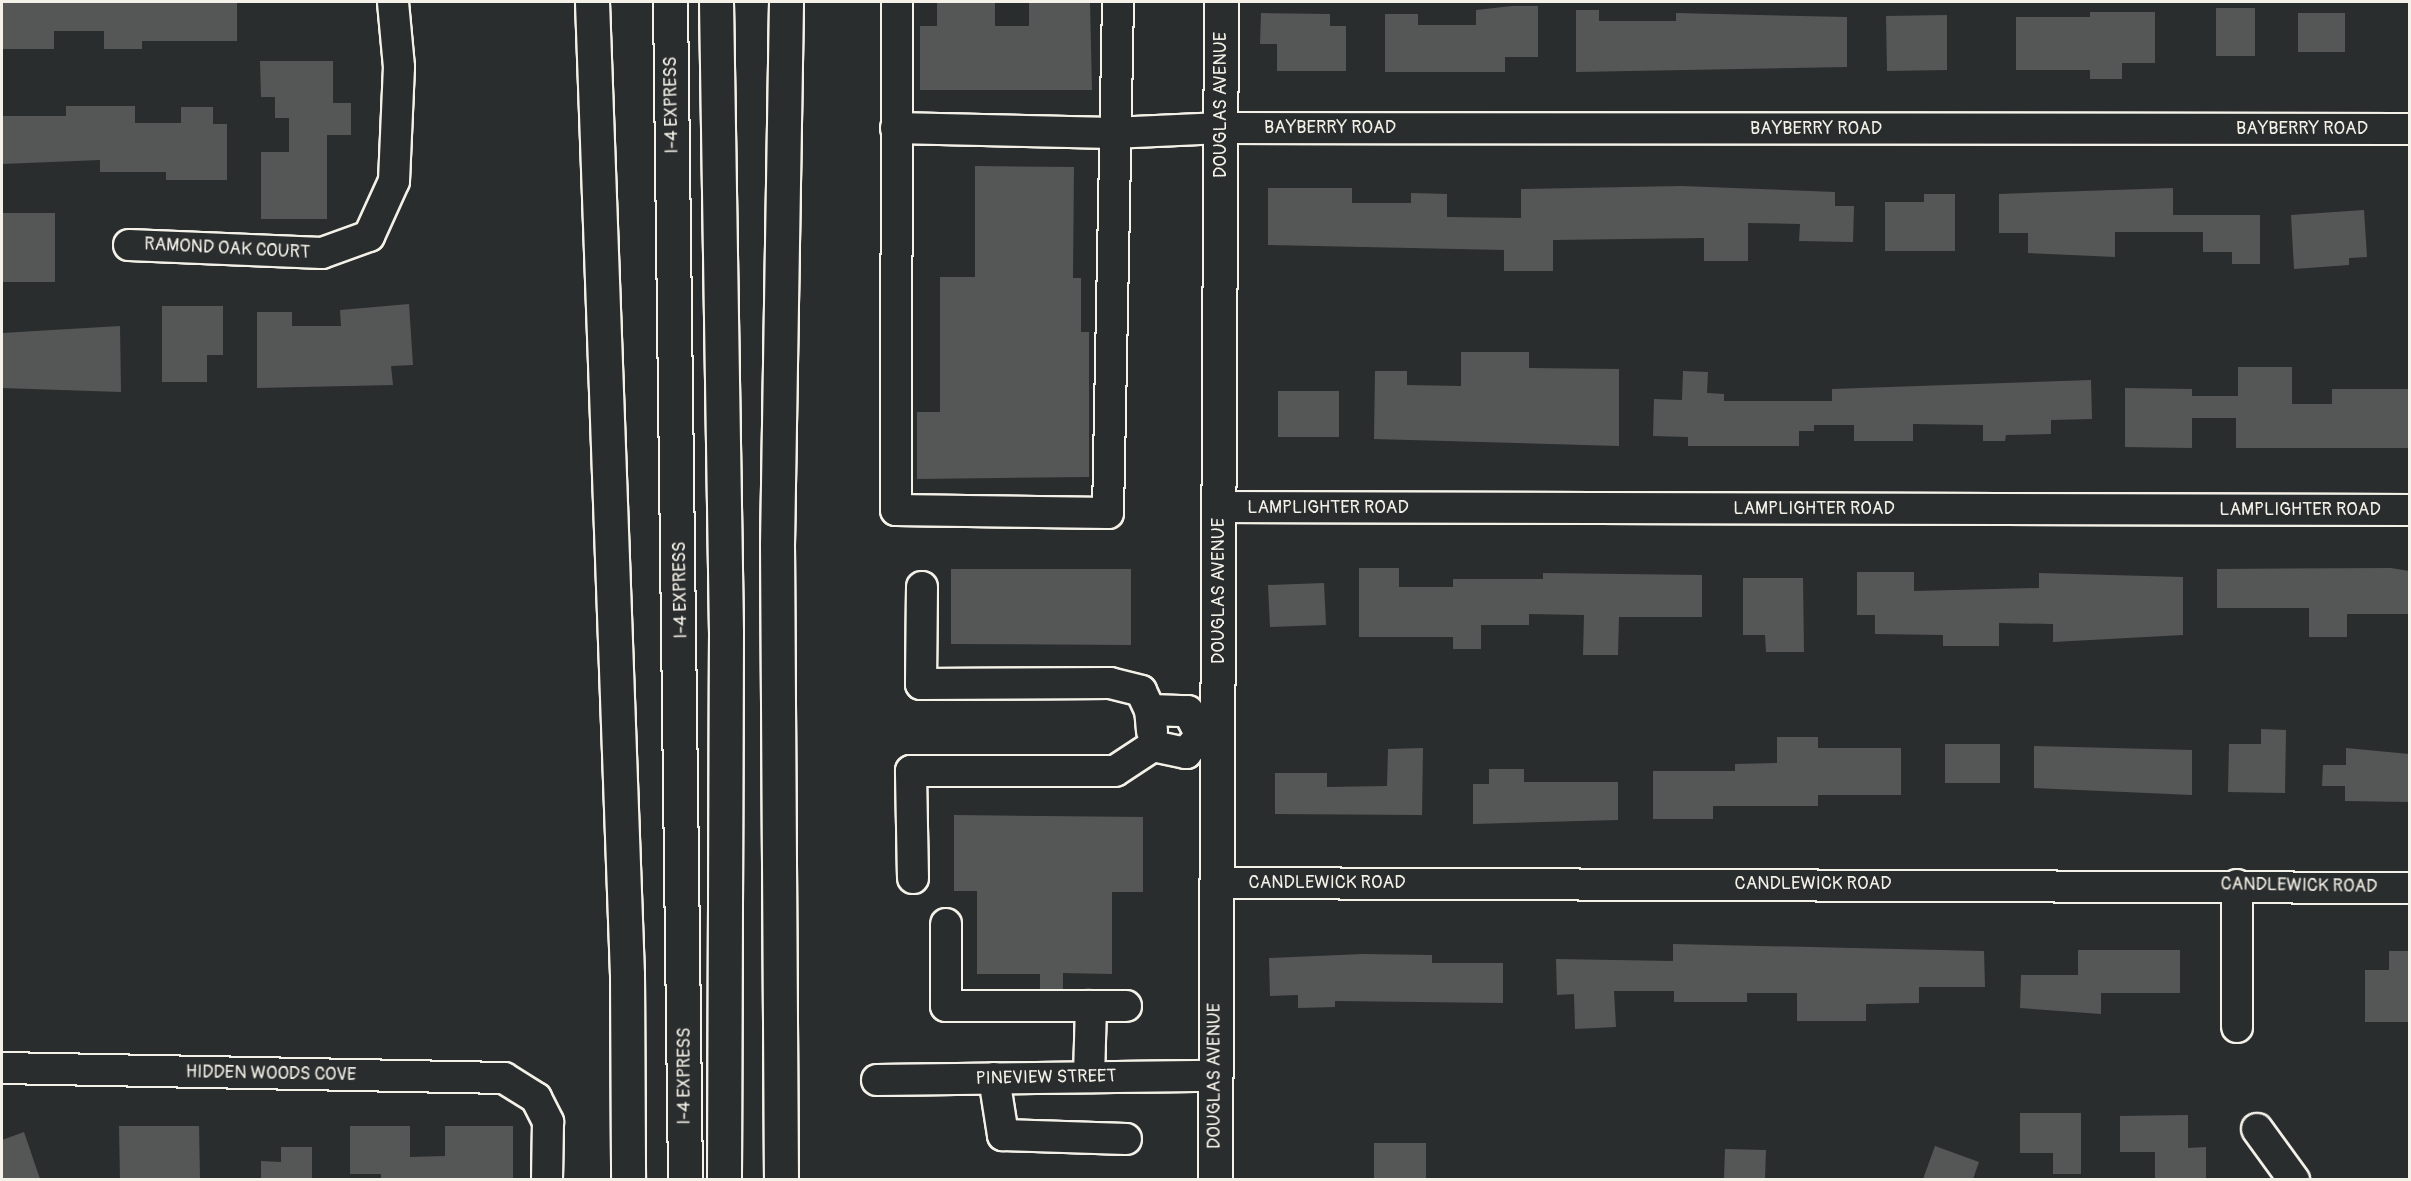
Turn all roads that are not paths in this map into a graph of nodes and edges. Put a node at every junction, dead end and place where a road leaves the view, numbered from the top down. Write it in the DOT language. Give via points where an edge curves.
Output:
graph roads {
  1 [pos="393,2"];
  2 [pos="592,2"];
  3 [pos="670,2"];
  4 [pos="716,2"];
  5 [pos="786,2"];
  6 [pos="897,2"];
  7 [pos="1118,2"];
  8 [pos="1221,2"];
  9 [pos="896,128"];
  10 [pos="1222,128"];
  11 [pos="2409,129"];
  12 [pos="1112,133"];
  13 [pos="129,245"];
  14 [pos="1219,507"];
  15 [pos="2409,510"];
  16 [pos="922,587"];
  17 [pos="1150,710"];
  18 [pos="1210,735"];
  19 [pos="1153,746"];
  20 [pos="914,878"];
  21 [pos="1217,883"];
  22 [pos="2236,885"];
  23 [pos="2409,888"];
  24 [pos="946,924"];
  25 [pos="1091,1006"];
  26 [pos="1126,1006"];
  27 [pos="2237,1028"];
  28 [pos="2,1068"];
  29 [pos="1215,1076"];
  30 [pos="1089,1077"];
  31 [pos="994,1078"];
  32 [pos="877,1080"];
  33 [pos="2257,1129"];
  34 [pos="1126,1138"];
  35 [pos="547,1179"];
  36 [pos="628,1179"];
  37 [pos="685,1179"];
  38 [pos="724,1179"];
  39 [pos="781,1179"];
  40 [pos="1215,1179"];
  41 [pos="2294,1179"];
  1 -- 13 [label="street, RAMOND OAK COURT" via="399,67 394,181 369,236 322,254"];
  2 -- 36 [label="main road" via="627,974"];
  3 -- 37 [label="main road, I-4 EXPRESS"];
  4 -- 38 [label="main road" via="726,632"];
  5 -- 39 [label="main road" via="777,545"];
  6 -- 9 [label="street"];
  7 -- 12 [label="street"];
  8 -- 10 [label="main road, DOUGLAS AVENUE"];
  9 -- 12 [label="street, BAYBERRY ROAD"];
  9 -- 12 [label="street" via="896,510 1108,513"];
  10 -- 11 [label="street, BAYBERRY ROAD"];
  10 -- 12 [label="street, BAYBERRY ROAD"];
  10 -- 14 [label="main road, DOUGLAS AVENUE"];
  14 -- 15 [label="street, LAMPLIGHTER ROAD"];
  14 -- 18 [label="main road, DOUGLAS AVENUE"];
  16 -- 17 [label="street" via="921,684 1110,683 1141,691"];
  17 -- 18 [label="street" via="1188,711"];
  17 -- 19 [label="street"];
  18 -- 19 [label="street" via="1186,753"];
  18 -- 21 [label="main road, DOUGLAS AVENUE"];
  19 -- 20 [label="street" via="1115,771 911,771"];
  21 -- 22 [label="street, CANDLEWICK ROAD"];
  21 -- 29 [label="main road, DOUGLAS AVENUE"];
  22 -- 23 [label="street, CANDLEWICK ROAD"];
  22 -- 27 [label="street"];
  24 -- 25 [label="street" via="946,1006"];
  25 -- 26 [label="street"];
  25 -- 30 [label="street"];
  28 -- 35 [label="street, HIDDEN WOODS COVE" via="504,1078 536,1098 548,1122"];
  29 -- 30 [label="street, PINEVIEW STREET"];
  29 -- 40 [label="main road, DOUGLAS AVENUE"];
  30 -- 31 [label="street, PINEVIEW STREET"];
  31 -- 32 [label="street, PINEVIEW STREET"];
  31 -- 34 [label="street" via="1003,1135"];
  33 -- 41 [label="street"];
}
